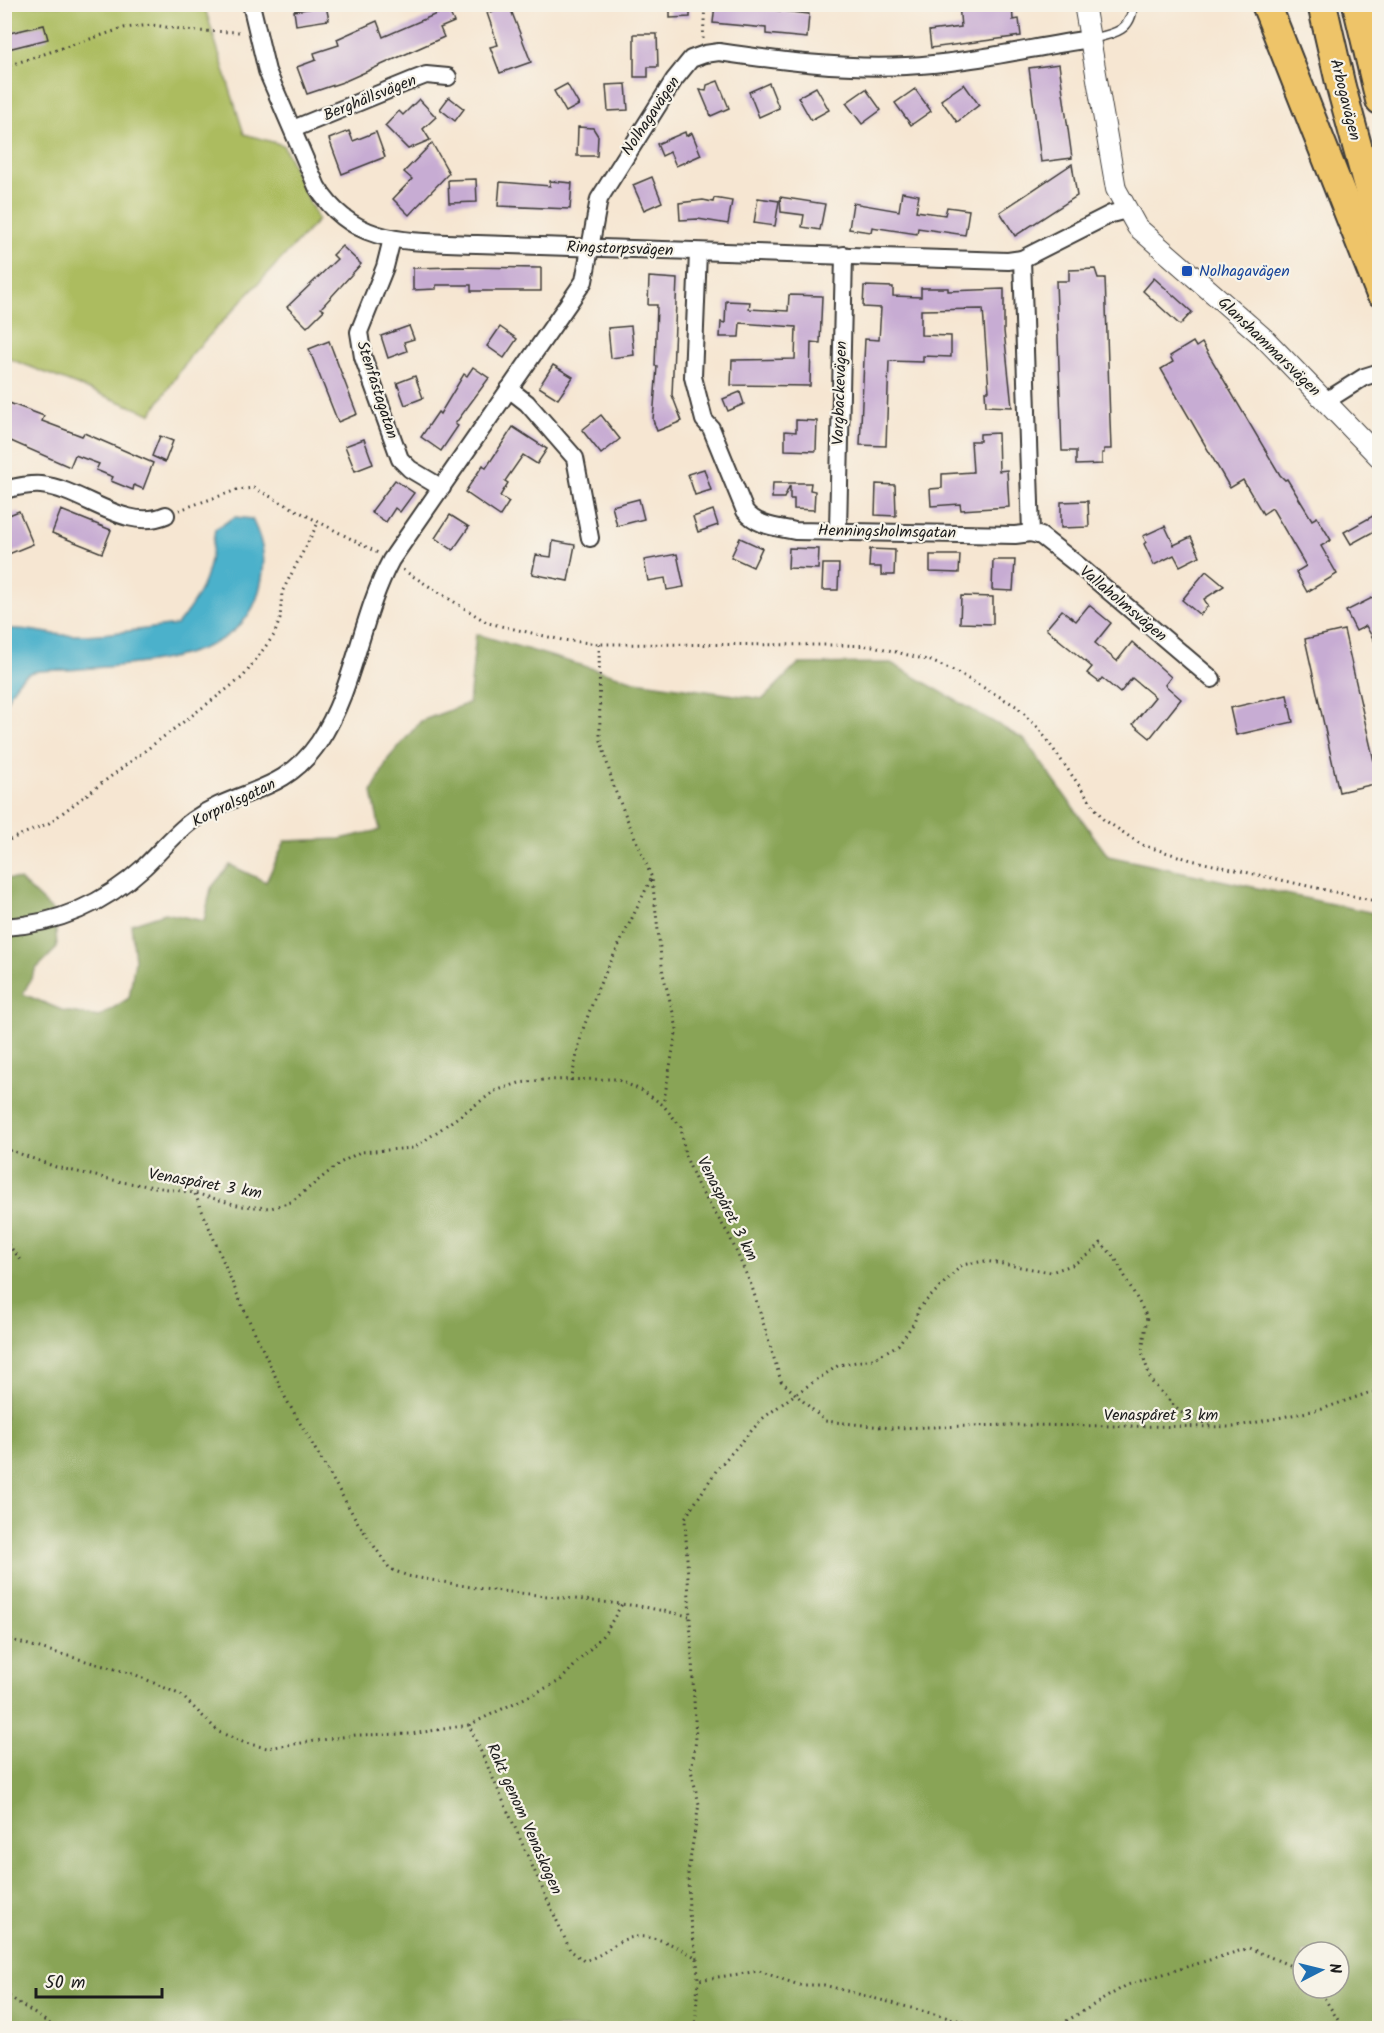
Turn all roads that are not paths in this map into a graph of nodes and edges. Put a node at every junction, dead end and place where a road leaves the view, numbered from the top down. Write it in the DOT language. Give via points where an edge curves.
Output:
graph roads {
  1 [pos="251,4"];
  2 [pos="1084,4"];
  3 [pos="1133,4"];
  4 [pos="1266,4"];
  5 [pos="1322,4"];
  6 [pos="1357,4"];
  7 [pos="1090,39"];
  8 [pos="448,77"];
  9 [pos="1380,100"];
  10 [pos="293,129"];
  11 [pos="1126,210"];
  12 [pos="1380,230"];
  13 [pos="392,239"];
  14 [pos="591,248"];
  15 [pos="698,252"];
  16 [pos="844,255"];
  17 [pos="1022,259"];
  18 [pos="1380,292"];
  19 [pos="1380,372"];
  20 [pos="509,389"];
  21 [pos="1326,401"];
  22 [pos="1380,458"];
  23 [pos="442,488"];
  24 [pos="4,490"];
  25 [pos="166,515"];
  26 [pos="838,530"];
  27 [pos="1031,533"];
  28 [pos="590,538"];
  29 [pos="1212,679"];
  30 [pos="4,927"];
  1 -- 10 [label="street, Ringstorpsvägen" via="267,71"];
  2 -- 7 [label="street, Glanshammarsvägen"];
  3 -- 7 [label="lane" via="1131,21 1122,31"];
  4 -- 18 [label="highway"];
  5 -- 12 [label="highway, Arbogavägen"];
  6 -- 9 [label="highway, Arbogavägen"];
  7 -- 11 [label="street, Glanshammarsvägen" via="1116,189"];
  7 -- 14 [label="street, Nolhagavägen" via="1004,55 904,66 823,65 719,52 705,54 691,60 674,80 608,182 599,199"];
  8 -- 10 [label="street, Berghällsvägen" via="420,77"];
  10 -- 13 [label="street, Ringstorpsvägen" via="328,205 354,227"];
  11 -- 17 [label="street, Ringstorpsvägen"];
  11 -- 21 [label="street, Glanshammarsvägen" via="1137,226 1264,338"];
  13 -- 14 [label="street, Ringstorpsvägen"];
  13 -- 23 [label="street, Stenfastagatan" via="385,267 363,317 360,343 400,459"];
  14 -- 15 [label="street, Ringstorpsvägen"];
  14 -- 20 [label="street" via="584,281"];
  15 -- 16 [label="street, Ringstorpsvägen"];
  15 -- 26 [label="street, Henningsholmsgatan" via="693,377 702,413 739,499 751,519 764,524 795,531"];
  16 -- 17 [label="street, Ringstorpsvägen" via="976,261"];
  16 -- 26 [label="street, Vargbackevägen"];
  17 -- 27 [label="street"];
  19 -- 21 [label="street" via="1364,377"];
  20 -- 23 [label="street"];
  20 -- 28 [label="street" via="527,403 575,458"];
  21 -- 22 [label="street, Glanshammarsvägen"];
  23 -- 30 [label="street, Korpralsgatan" via="376,592 331,721 310,754 274,784 194,820 143,868 93,902 50,921"];
  24 -- 25 [label="street" via="25,484 43,485 141,521"];
  26 -- 27 [label="street, Henningsholmsgatan"];
  27 -- 29 [label="street, Vallaholmsvägen" via="1041,536 1078,565"];
}
